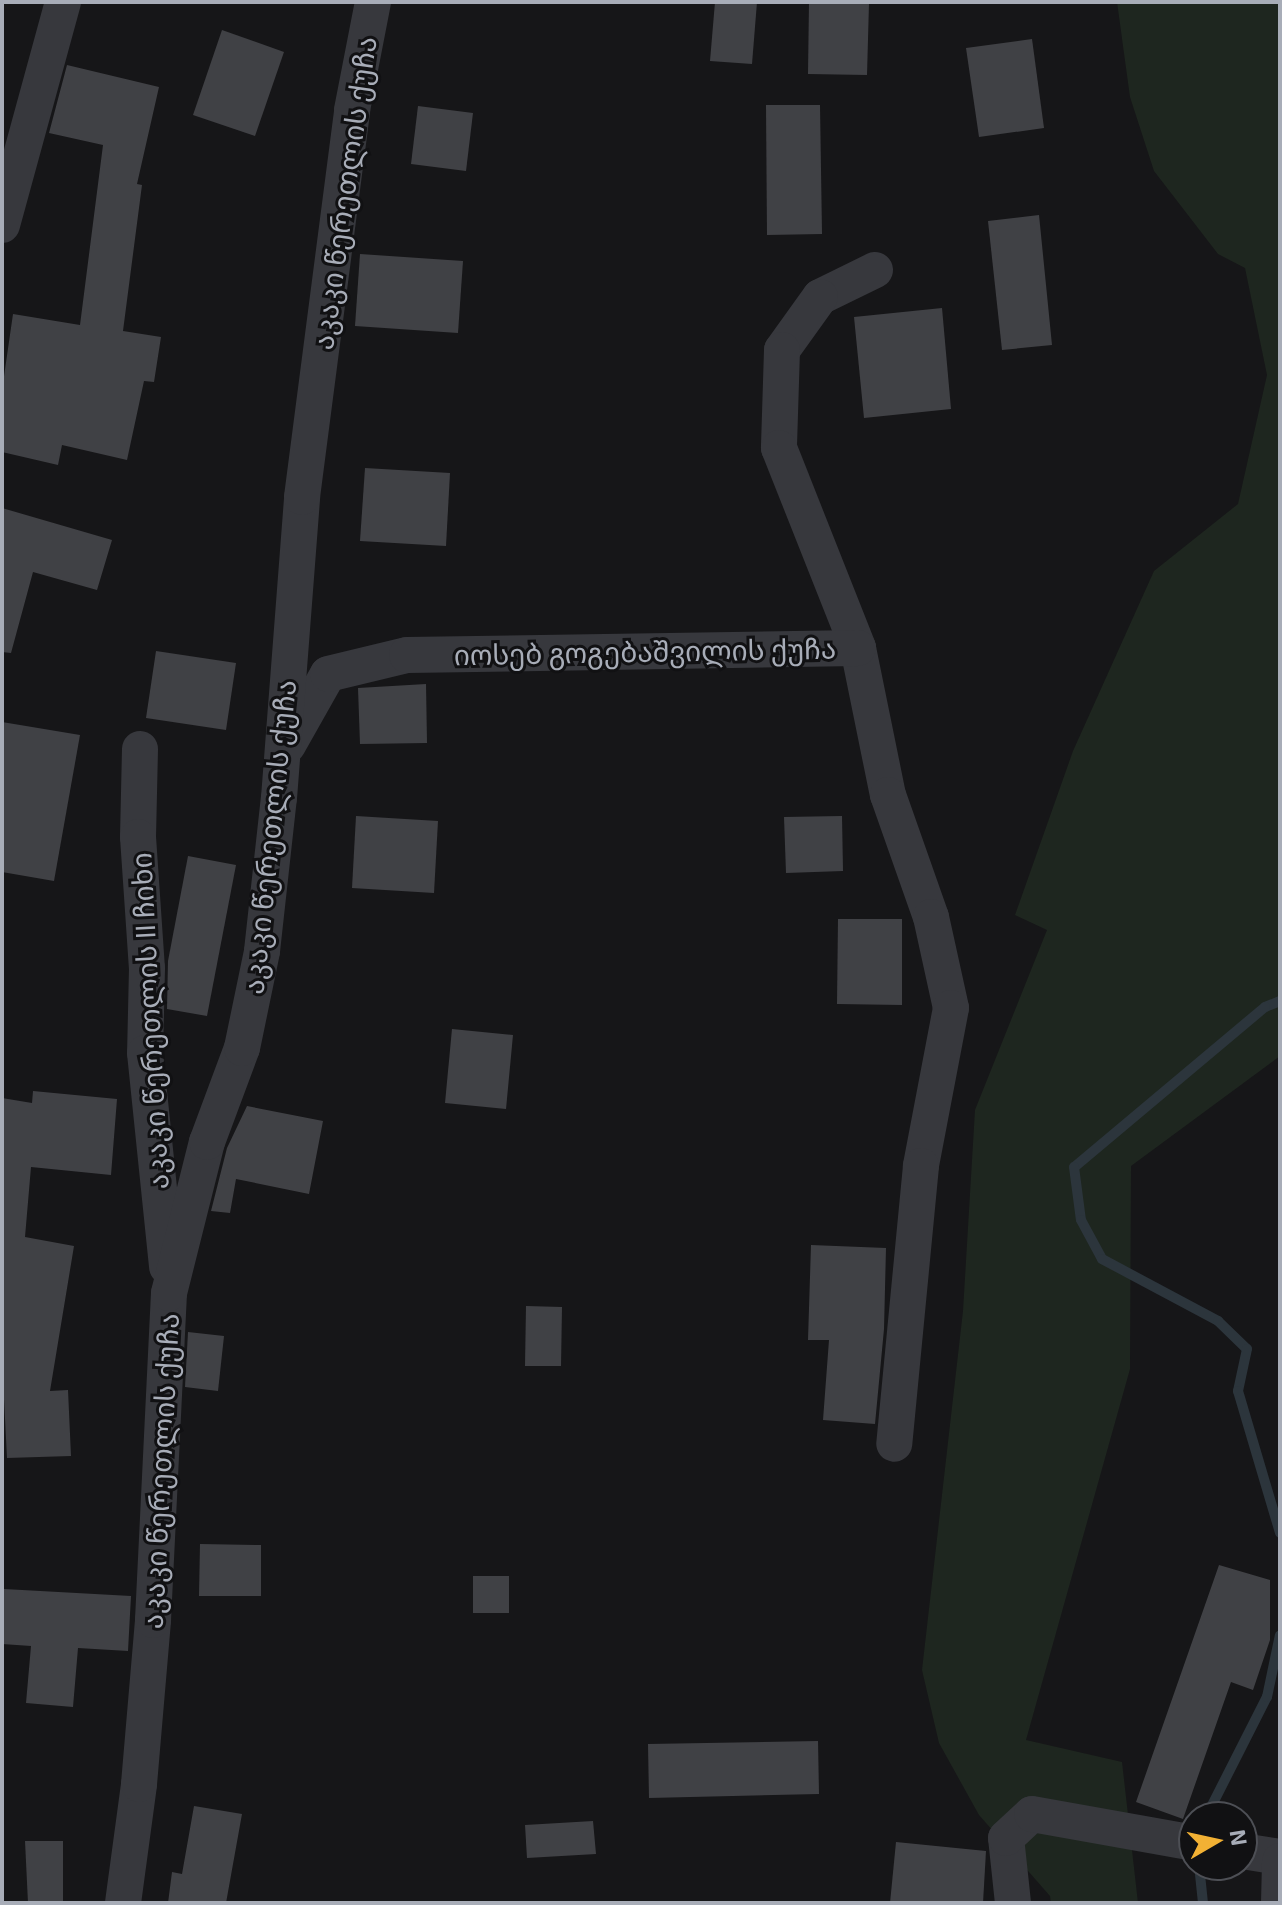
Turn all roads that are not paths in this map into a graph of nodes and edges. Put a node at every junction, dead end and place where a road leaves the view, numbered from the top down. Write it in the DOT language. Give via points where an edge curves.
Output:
graph roads {
  1 [pos="63,2"];
  2 [pos="373,2"];
  3 [pos="2,225"];
  4 [pos="875,270"];
  5 [pos="858,648"];
  6 [pos="140,749"];
  7 [pos="282,756"];
  8 [pos="169,1293"];
  9 [pos="894,1444"];
  10 [pos="1178,1840"];
  11 [pos="1258,1854"];
  12 [pos="1280,1859"];
  13 [pos="123,1903"];
  14 [pos="1013,1903"];
  15 [pos="1279,1903"];
  1 -- 3 [label="street"];
  2 -- 7 [label="street, აკაკი წერეთლის ქუჩა" via="352,110 302,497"];
  4 -- 5 [label="street, იოსებ გოგებაშვილის ქუჩა" via="820,297 782,350 779,448"];
  5 -- 7 [label="street, იოსებ გოგებაშვილის ქუჩა" via="407,655 328,674"];
  5 -- 9 [label="street" via="888,795 931,917 951,1008 921,1166"];
  6 -- 8 [label="street, აკაკი წერეთლის II ჩიხი" via="145,1053"];
  7 -- 8 [label="street, აკაკი წერეთლის ქუჩა" via="262,951 242,1048 207,1142"];
  8 -- 13 [label="street, აკაკი წერეთლის ქუჩა" via="153,1620"];
  10 -- 14 [label="street" via="1032,1814 1006,1838"];
  11 -- 12 [label="street"];
  12 -- 15 [label="street"];
}
